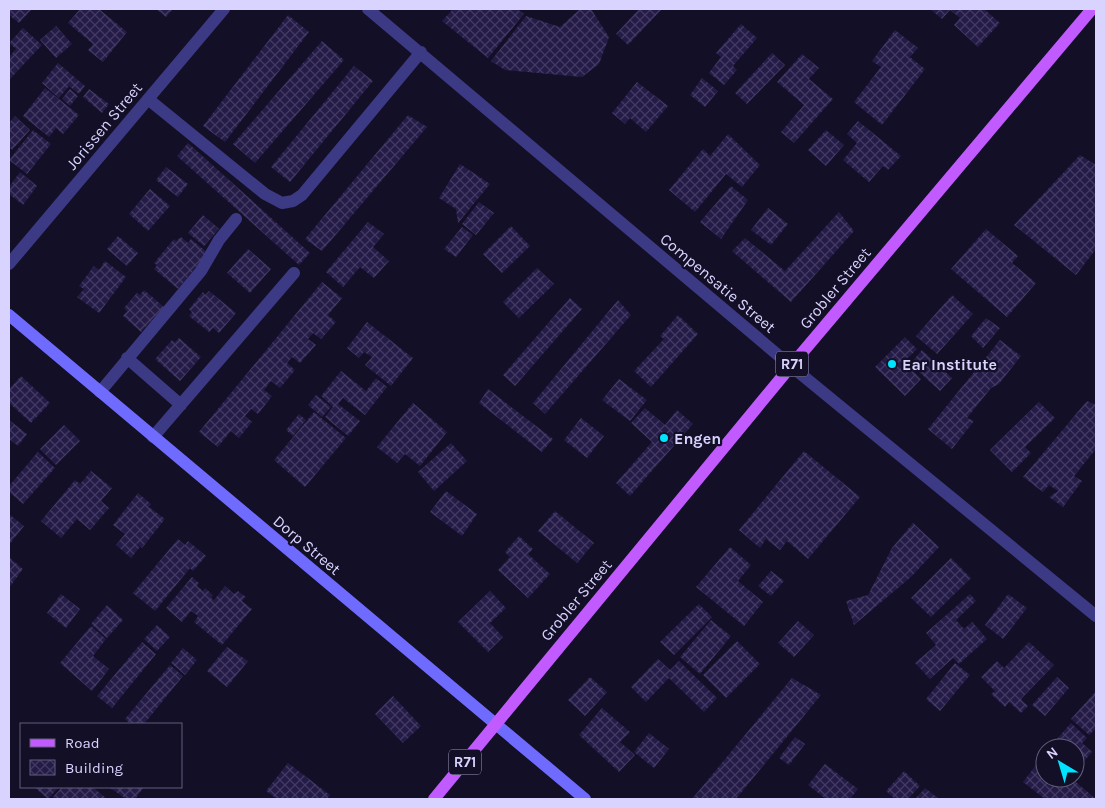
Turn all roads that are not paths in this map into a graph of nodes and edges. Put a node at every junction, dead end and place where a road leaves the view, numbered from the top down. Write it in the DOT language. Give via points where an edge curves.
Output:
graph roads {
  1 [pos="224,9"];
  2 [pos="368,9"];
  3 [pos="1092,9"];
  4 [pos="420,52"];
  5 [pos="148,99"];
  6 [pos="236,219"];
  7 [pos="9,264"];
  8 [pos="294,273"];
  9 [pos="9,315"];
  10 [pos="127,358"];
  11 [pos="791,366"];
  12 [pos="100,392"];
  13 [pos="181,405"];
  14 [pos="153,437"];
  15 [pos="1096,616"];
  16 [pos="496,724"];
  17 [pos="434,799"];
  18 [pos="585,799"];
  1 -- 5 [label="street, Jorissen Street"];
  2 -- 4 [label="street, Compensatie Street"];
  3 -- 11 [label="main road, Grobler Street / R71"];
  4 -- 5 [label="street" via="302,195 282,203 265,194"];
  4 -- 11 [label="street, Compensatie Street"];
  5 -- 7 [label="street, Jorissen Street"];
  6 -- 10 [label="street" via="190,285"];
  8 -- 13 [label="street"];
  9 -- 12 [label="street, Dorp Street"];
  10 -- 12 [label="street"];
  10 -- 13 [label="street"];
  11 -- 15 [label="street, Compensatie Street"];
  11 -- 16 [label="main road, Grobler Street / R71"];
  12 -- 14 [label="street, Dorp Street"];
  13 -- 14 [label="street"];
  14 -- 16 [label="street, Dorp Street"];
  16 -- 17 [label="main road, Grobler Street / R71"];
  16 -- 18 [label="street, Dorp Street"];
}
